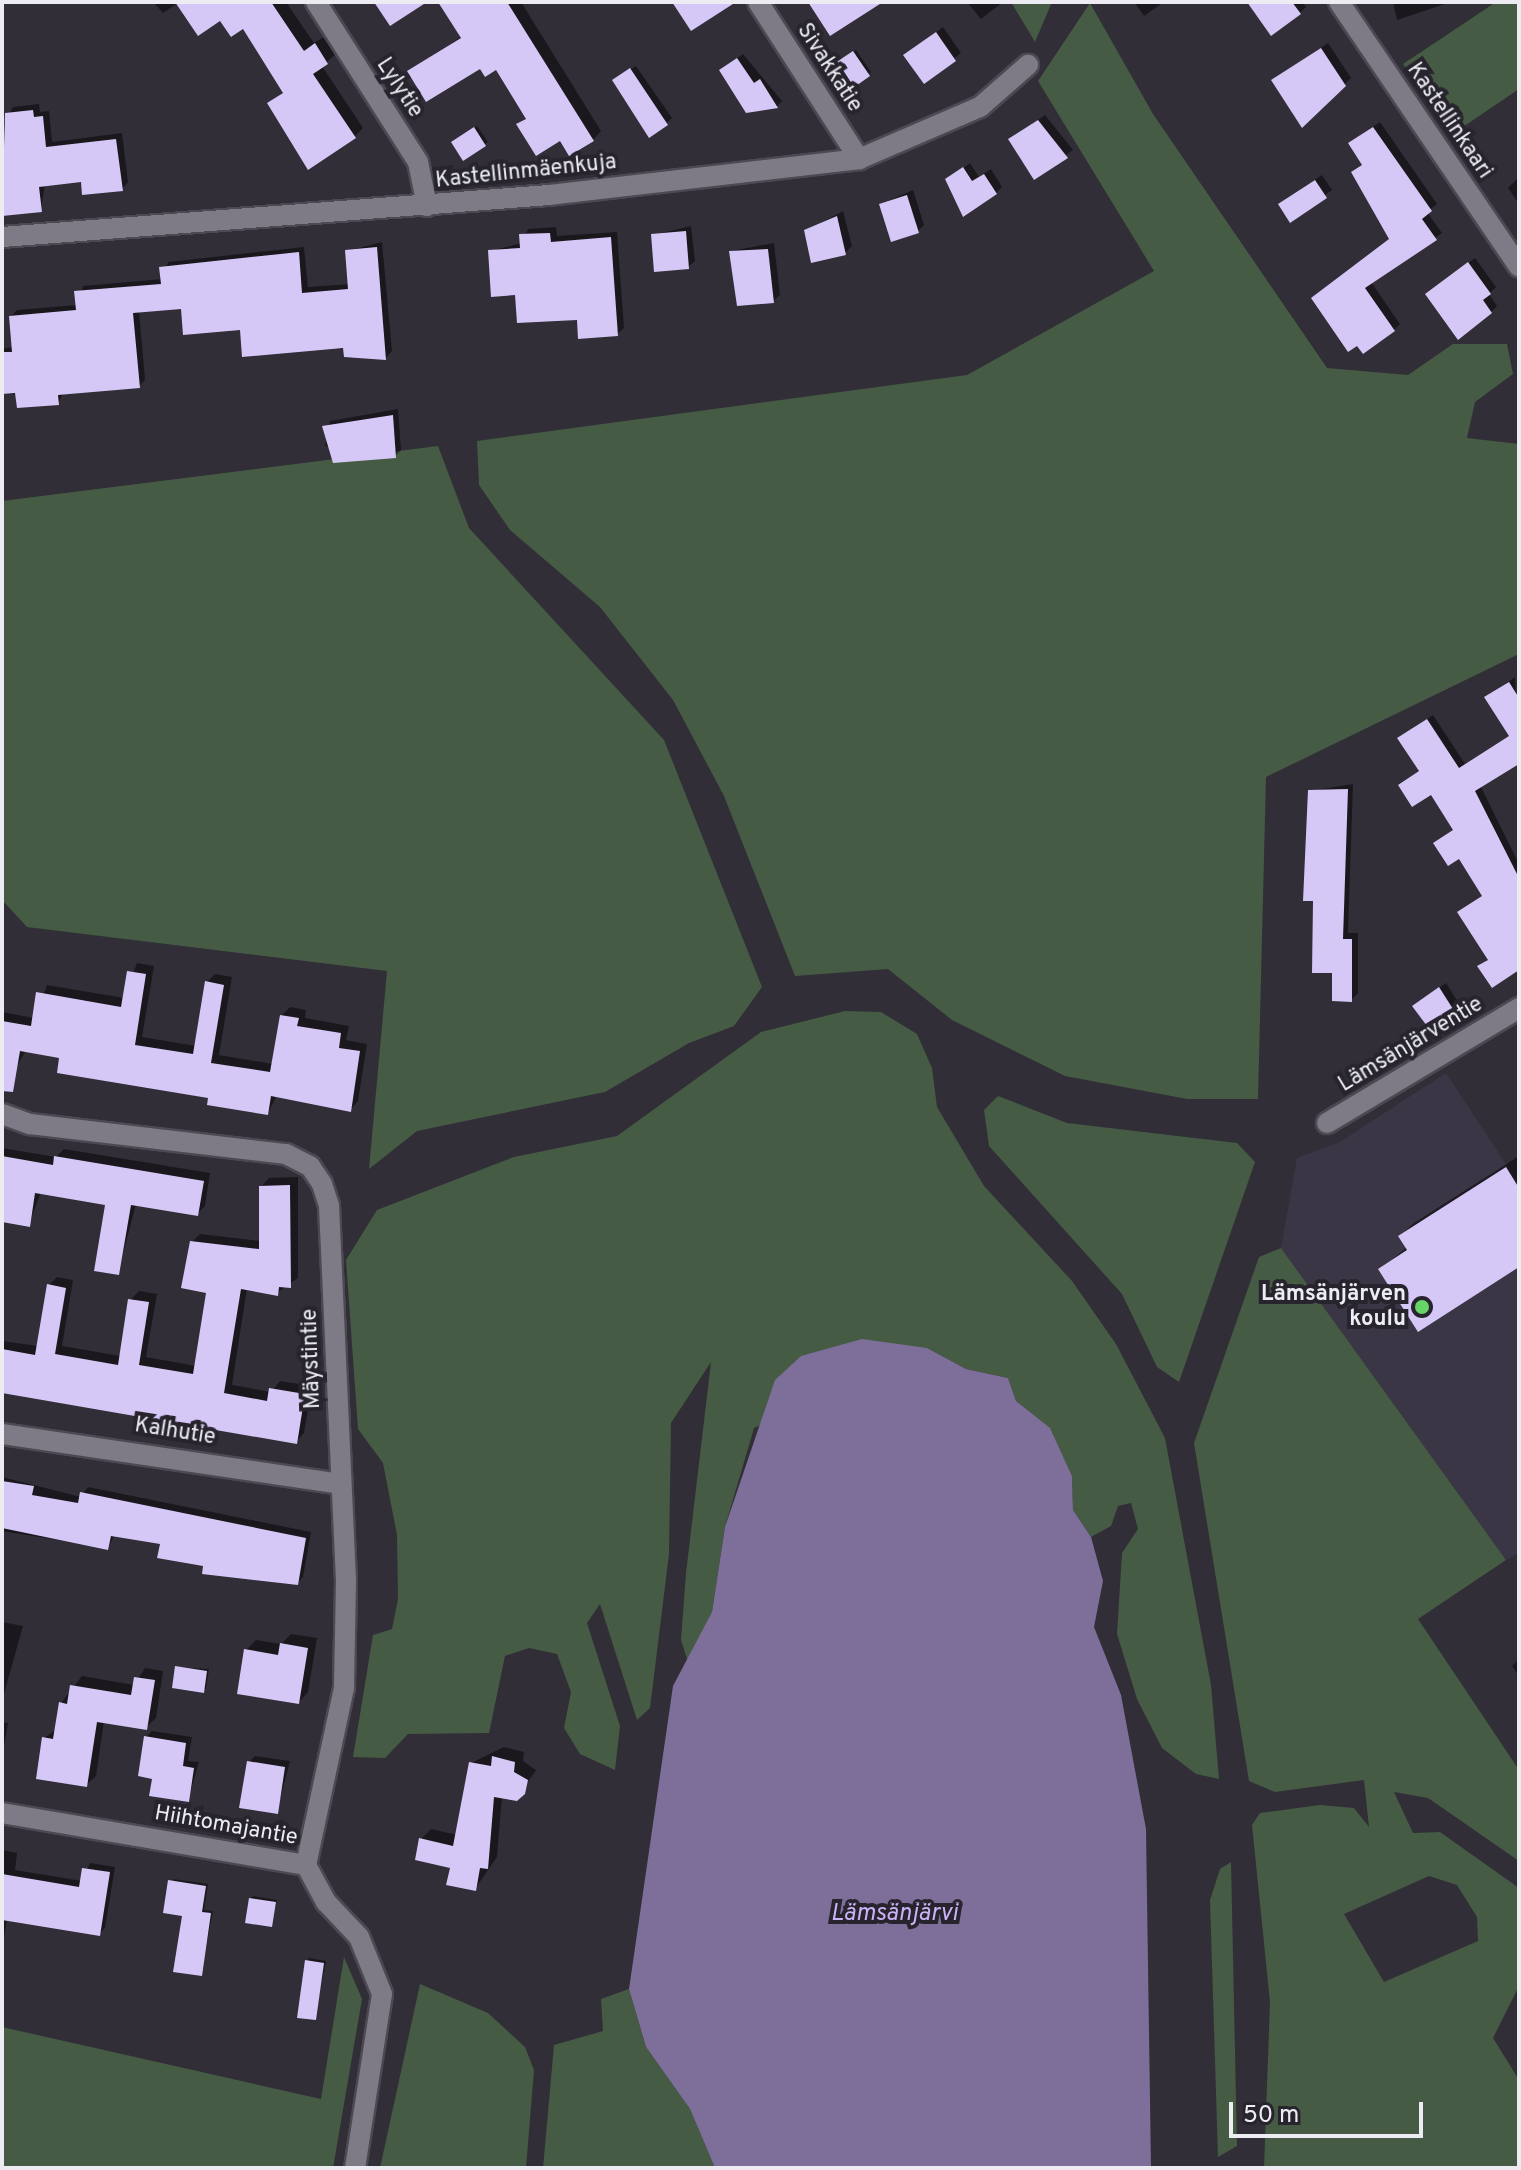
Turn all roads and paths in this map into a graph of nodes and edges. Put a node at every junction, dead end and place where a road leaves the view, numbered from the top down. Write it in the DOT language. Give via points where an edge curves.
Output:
graph roads {
  1 [pos="316,2"];
  2 [pos="758,2"];
  3 [pos="1339,2"];
  4 [pos="1028,65"];
  5 [pos="859,159"];
  6 [pos="427,206"];
  7 [pos="2,237"];
  8 [pos="1519,267"];
  9 [pos="1519,1008"];
  10 [pos="2,1114"];
  11 [pos="1327,1123"];
  12 [pos="2,1434"];
  13 [pos="340,1484"];
  14 [pos="2,1813"];
  15 [pos="306,1865"];
  16 [pos="355,2168"];
  1 -- 6 [label="street, Lylytie" via="418,162"];
  2 -- 5 [label="street, Sivakkatie"];
  3 -- 8 [label="street, Kastellinkaari"];
  4 -- 5 [label="street, Kastellinmäenkuja" via="980,107"];
  5 -- 6 [label="street, Kastellinmäenkuja"];
  6 -- 7 [label="street, Kastellinmäenkuja"];
  9 -- 11 [label="street, Lämsänjärventie"];
  10 -- 13 [label="street, Mäystintie" via="30,1124 286,1154 310,1166 329,1206"];
  12 -- 13 [label="street, Kalhutie"];
  13 -- 15 [label="street, Mäystintie" via="344,1688"];
  14 -- 15 [label="street, Hiihtomajantie"];
  15 -- 16 [label="street, Hiihtomajantie" via="326,1902 359,1937 382,1994"];
}
